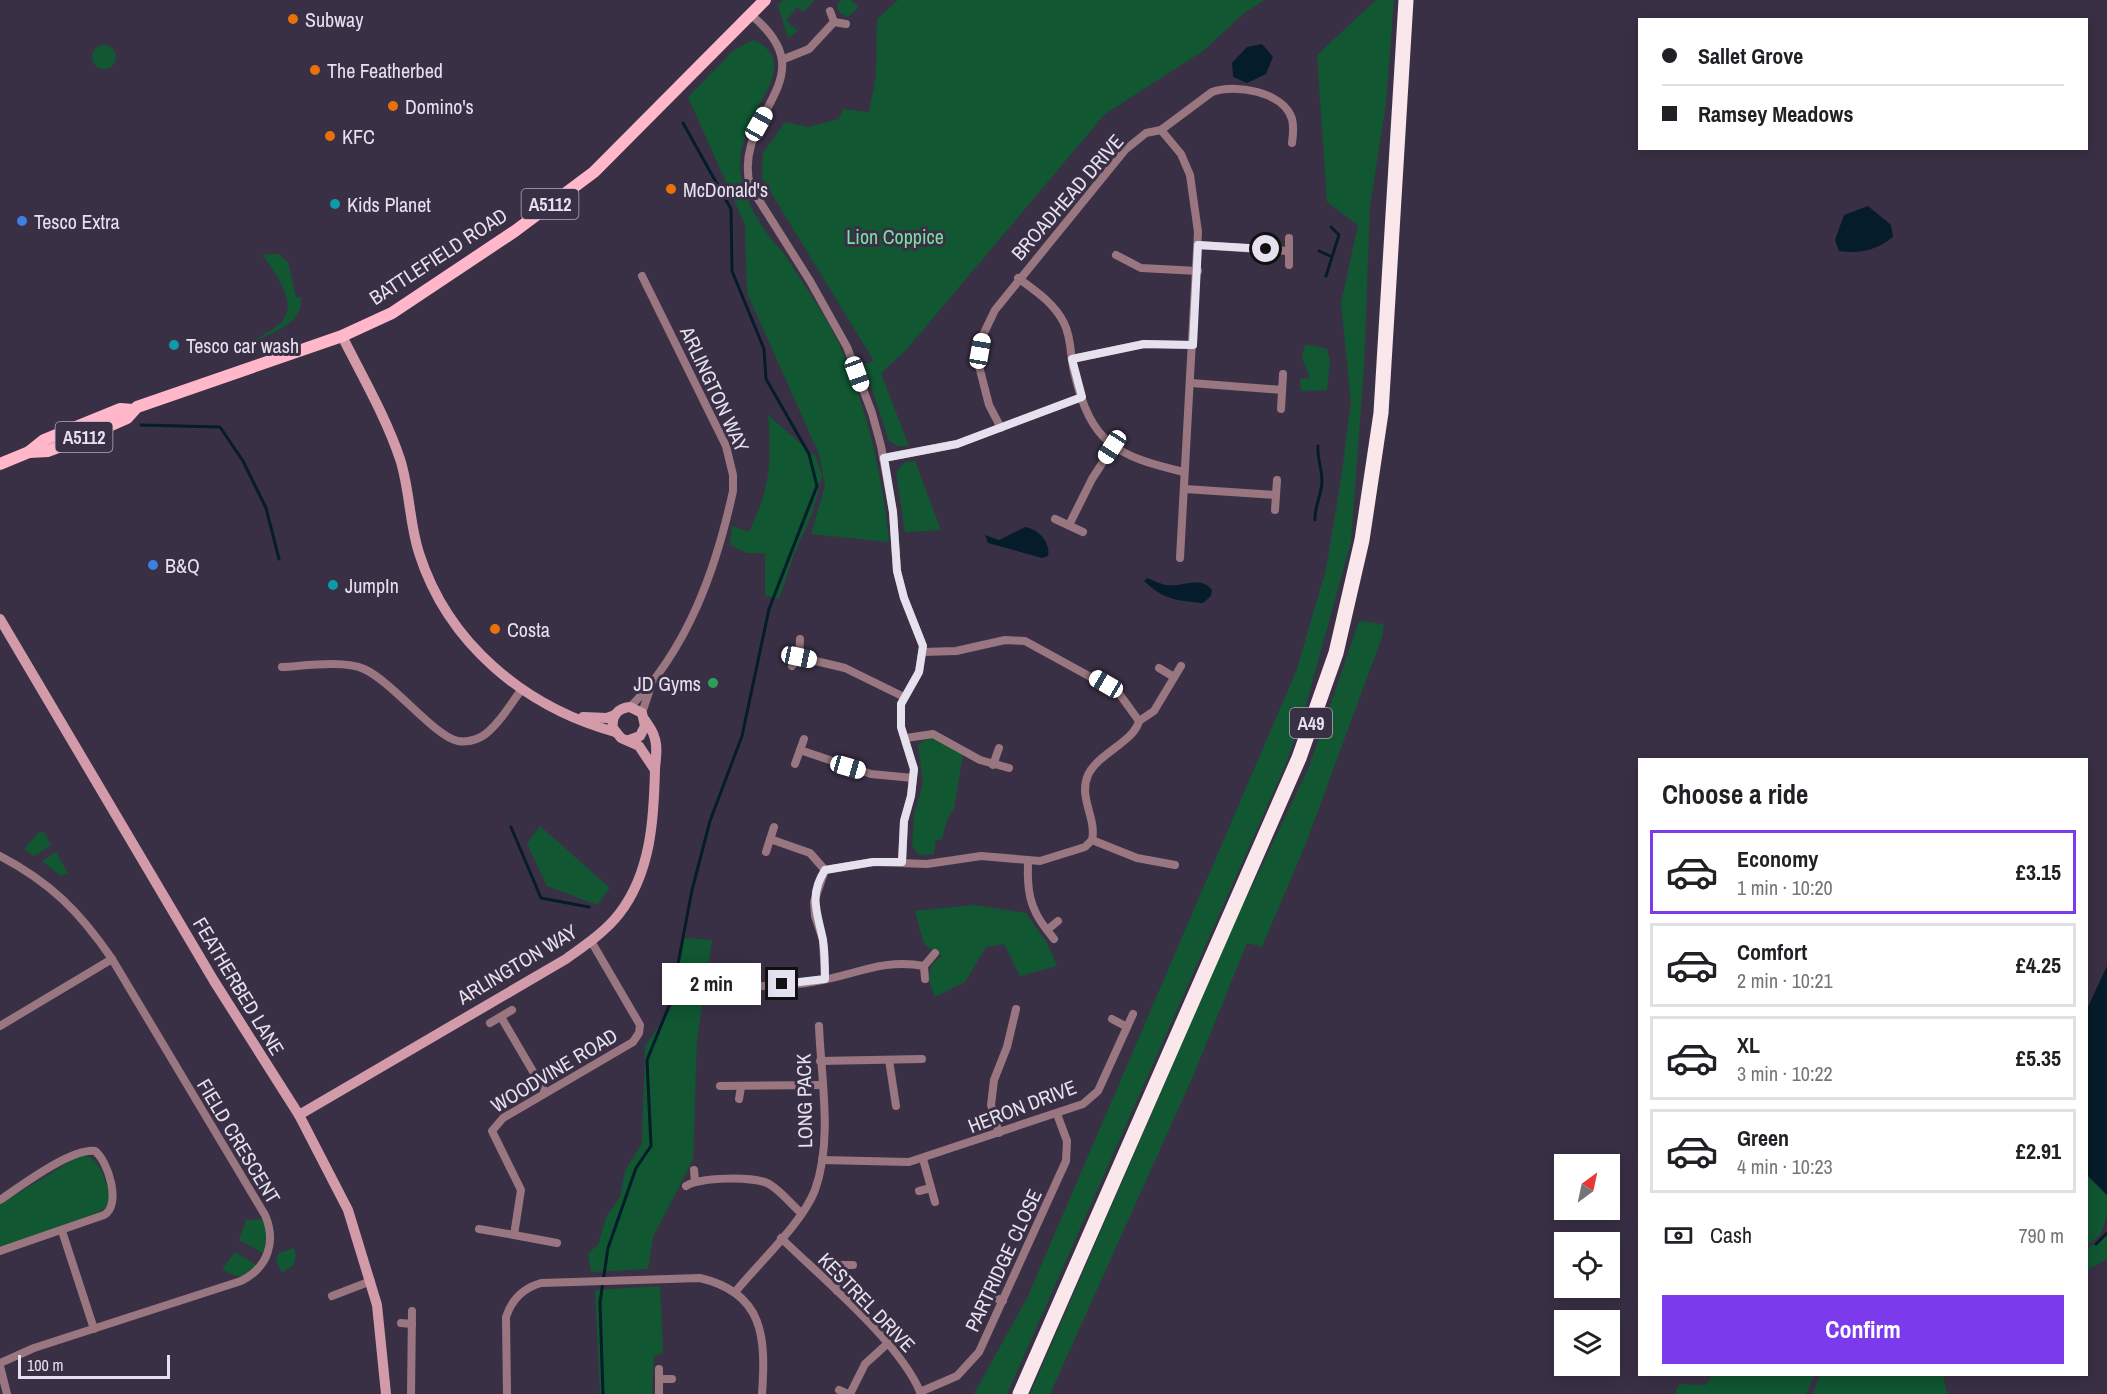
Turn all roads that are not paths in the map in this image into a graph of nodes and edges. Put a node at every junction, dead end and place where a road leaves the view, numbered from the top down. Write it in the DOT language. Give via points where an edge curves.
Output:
graph roads {
  1 [pos="765,0"];
  2 [pos="1406,0"];
  3 [pos="830,11"];
  4 [pos="751,15"];
  5 [pos="834,22"];
  6 [pos="846,24"];
  7 [pos="784,59"];
  8 [pos="1161,130"];
  9 [pos="1292,143"];
  10 [pos="1289,238"];
  11 [pos="1198,245"];
  12 [pos="1288,251"];
  13 [pos="1116,255"];
  14 [pos="1289,266"];
  15 [pos="1198,271"];
  16 [pos="642,276"];
  17 [pos="1018,278"];
  18 [pos="342,336"];
  19 [pos="1193,345"];
  20 [pos="1072,359"];
  21 [pos="1283,374"];
  22 [pos="1191,383"];
  23 [pos="1282,390"];
  24 [pos="1082,397"];
  25 [pos="1281,409"];
  26 [pos="1001,428"];
  27 [pos="1112,447"];
  28 [pos="884,458"];
  29 [pos="0,464"];
  30 [pos="1184,472"];
  31 [pos="1277,480"];
  32 [pos="1185,489"];
  33 [pos="1276,495"];
  34 [pos="1275,510"];
  35 [pos="1055,519"];
  36 [pos="1069,525"];
  37 [pos="1083,532"];
  38 [pos="1180,558"];
  39 [pos="0,619"];
  40 [pos="800,639"];
  41 [pos="923,652"];
  42 [pos="799,657"];
  43 [pos="792,666"];
  44 [pos="1181,666"];
  45 [pos="282,667"];
  46 [pos="1159,668"];
  47 [pos="1174,677"];
  48 [pos="652,685"];
  49 [pos="522,689"];
  50 [pos="904,697"];
  51 [pos="630,707"];
  52 [pos="615,715"];
  53 [pos="577,717"];
  54 [pos="644,717"];
  55 [pos="1139,721"];
  56 [pos="615,732"];
  57 [pos="906,738"];
  58 [pos="804,739"];
  59 [pos="629,740"];
  60 [pos="999,748"];
  61 [pos="800,750"];
  62 [pos="795,764"];
  63 [pos="993,765"];
  64 [pos="1009,768"];
  65 [pos="655,770"];
  66 [pos="913,778"];
  67 [pos="774,826"];
  68 [pos="770,838"];
  69 [pos="1092,840"];
  70 [pos="766,852"];
  71 [pos="0,856"];
  72 [pos="902,862"];
  73 [pos="1028,862"];
  74 [pos="1175,865"];
  75 [pos="825,870"];
  76 [pos="1058,921"];
  77 [pos="1047,930"];
  78 [pos="1054,939"];
  79 [pos="591,940"];
  80 [pos="935,953"];
  81 [pos="112,959"];
  82 [pos="924,966"];
  83 [pos="825,979"];
  84 [pos="925,979"];
  85 [pos="747,987"];
  86 [pos="1016,1009"];
  87 [pos="512,1010"];
  88 [pos="1133,1014"];
  89 [pos="501,1017"];
  90 [pos="1112,1019"];
  91 [pos="490,1023"];
  92 [pos="0,1026"];
  93 [pos="819,1026"];
  94 [pos="1127,1027"];
  95 [pos="922,1059"];
  96 [pos="889,1060"];
  97 [pos="820,1061"];
  98 [pos="822,1085"];
  99 [pos="720,1086"];
  100 [pos="741,1087"];
  101 [pos="545,1092"];
  102 [pos="739,1099"];
  103 [pos="897,1106"];
  104 [pos="1057,1114"];
  105 [pos="299,1115"];
  106 [pos="999,1133"];
  107 [pos="923,1159"];
  108 [pos="822,1160"];
  109 [pos="694,1170"];
  110 [pos="695,1181"];
  111 [pos="686,1186"];
  112 [pos="931,1188"];
  113 [pos="920,1191"];
  114 [pos="0,1200"];
  115 [pos="935,1202"];
  116 [pos="801,1213"];
  117 [pos="479,1229"];
  118 [pos="62,1231"];
  119 [pos="514,1235"];
  120 [pos="781,1238"];
  121 [pos="557,1243"];
  122 [pos="0,1251"];
  123 [pos="829,1265"];
  124 [pos="841,1265"];
  125 [pos="853,1265"];
  126 [pos="371,1281"];
  127 [pos="736,1291"];
  128 [pos="837,1291"];
  129 [pos="332,1296"];
  130 [pos="991,1296"];
  131 [pos="1003,1301"];
  132 [pos="412,1311"];
  133 [pos="401,1323"];
  134 [pos="412,1324"];
  135 [pos="94,1329"];
  136 [pos="887,1344"];
  137 [pos="0,1364"];
  138 [pos="659,1369"];
  139 [pos="672,1378"];
  140 [pos="659,1379"];
  141 [pos="839,1390"];
  142 [pos="921,1393"];
  143 [pos="8,1394"];
  144 [pos="386,1394"];
  145 [pos="411,1394"];
  146 [pos="507,1394"];
  147 [pos="659,1394"];
  148 [pos="762,1394"];
  149 [pos="849,1394"];
  150 [pos="1020,1394"];
  1 -- 4 [label="main road, BATTLEFIELD ROAD / A5112"];
  2 -- 150 [label="highway, A49" via="1381,413 1362,540 1336,653 1299,758"];
  3 -- 5 [label="street"];
  4 -- 7 [label="street" via="770,32"];
  4 -- 18 [label="main road, BATTLEFIELD ROAD / A5112" via="594,172 515,231 392,313"];
  5 -- 6 [label="street"];
  5 -- 7 [label="street" via="810,49"];
  7 -- 28 [label="street" via="780,82 750,144 748,176 756,199 810,281 847,347"];
  8 -- 9 [label="street, BROADHEAD DRIVE" via="1212,92 1231,89 1262,94 1284,107 1292,120"];
  8 -- 11 [label="street" via="1190,175"];
  8 -- 17 [label="street, BROADHEAD DRIVE" via="1146,133 1125,150"];
  10 -- 12 [label="street"];
  11 -- 12 [label="street"];
  11 -- 15 [label="street"];
  12 -- 14 [label="street"];
  13 -- 15 [label="street" via="1140,268"];
  15 -- 19 [label="street"];
  16 -- 48 [label="street, ARLINGTON WAY" via="726,446 733,476 730,502 698,605 682,639"];
  17 -- 20 [label="street" via="1056,309 1069,336"];
  17 -- 26 [label="street, BROADHEAD DRIVE" via="987,324 980,351 982,384"];
  18 -- 29 [label="main road, BATTLEFIELD ROAD / A5112" via="133,410 120,409 44,440 29,452"];
  18 -- 49 [label="street, ARLINGTON WAY" via="400,458 411,521 431,585 479,654"];
  19 -- 20 [label="street" via="1144,344"];
  19 -- 22 [label="street"];
  20 -- 24 [label="street"];
  21 -- 23 [label="street"];
  22 -- 23 [label="street"];
  22 -- 30 [label="street"];
  23 -- 25 [label="street"];
  24 -- 26 [label="street"];
  24 -- 27 [label="street" via="1100,435"];
  26 -- 28 [label="street" via="957,444"];
  27 -- 30 [label="street" via="1132,458"];
  27 -- 36 [label="street"];
  28 -- 41 [label="street" via="897,571"];
  30 -- 32 [label="street"];
  31 -- 33 [label="street"];
  32 -- 33 [label="street"];
  32 -- 38 [label="street"];
  33 -- 34 [label="street"];
  35 -- 36 [label="street"];
  36 -- 37 [label="street"];
  39 -- 105 [label="street, FEATHERBED LANE" via="198,956"];
  40 -- 42 [label="street"];
  41 -- 50 [label="street" via="919,672"];
  41 -- 55 [label="street" via="1025,640 1112,688"];
  42 -- 43 [label="street"];
  42 -- 50 [label="street" via="845,668"];
  44 -- 47 [label="street"];
  45 -- 49 [label="street" via="361,667 458,741 477,739 490,730"];
  46 -- 47 [label="street"];
  47 -- 55 [label="street" via="1155,711"];
  48 -- 51 [label="street, ARLINGTON WAY"];
  48 -- 54 [label="street, ARLINGTON WAY"];
  49 -- 53 [label="street, ARLINGTON WAY" via="546,705"];
  50 -- 57 [label="street" via="900,713"];
  51 -- 52 [label="street, ARLINGTON WAY"];
  51 -- 54 [label="street"];
  52 -- 53 [label="street, ARLINGTON WAY"];
  52 -- 56 [label="street"];
  53 -- 56 [label="street, ARLINGTON WAY"];
  54 -- 59 [label="street, ARLINGTON WAY" via="644,731"];
  54 -- 65 [label="street, ARLINGTON WAY" via="654,735"];
  55 -- 69 [label="street" via="1136,729 1097,762 1087,778 1084,794 1093,828"];
  56 -- 59 [label="street, ARLINGTON WAY"];
  57 -- 63 [label="street" via="933,734"];
  57 -- 66 [label="street"];
  58 -- 61 [label="street"];
  59 -- 65 [label="street, ARLINGTON WAY" via="639,746"];
  60 -- 63 [label="street"];
  61 -- 62 [label="street"];
  61 -- 66 [label="street" via="871,774"];
  63 -- 64 [label="street"];
  65 -- 79 [label="street, ARLINGTON WAY" via="650,843 633,893 618,916"];
  66 -- 72 [label="street" via="904,821"];
  67 -- 68 [label="street"];
  68 -- 70 [label="street"];
  68 -- 75 [label="street" via="810,854"];
  69 -- 73 [label="street" via="1085,847"];
  69 -- 74 [label="street" via="1137,858"];
  71 -- 81 [label="street, FIELD CRESCENT" via="39,879 69,904"];
  72 -- 73 [label="street" via="943,862 981,856"];
  72 -- 75 [label="street"];
  73 -- 77 [label="street" via="1029,900"];
  75 -- 83 [label="street" via="814,902 823,940"];
  76 -- 77 [label="street"];
  77 -- 78 [label="street"];
  79 -- 101 [label="street, WOODVINE ROAD" via="640,1025 639,1034 633,1042"];
  79 -- 105 [label="street, ARLINGTON WAY" via="564,960"];
  80 -- 82 [label="street"];
  81 -- 92 [label="street"];
  81 -- 135 [label="street, FIELD CRESCENT" via="265,1215 271,1240 260,1269 241,1281"];
  82 -- 83 [label="street" via="883,963"];
  82 -- 84 [label="street"];
  83 -- 85 [label="street"];
  86 -- 106 [label="street" via="994,1080 991,1105"];
  87 -- 89 [label="street"];
  88 -- 94 [label="street, HERON DRIVE"];
  89 -- 91 [label="street"];
  89 -- 101 [label="street"];
  90 -- 94 [label="street"];
  93 -- 97 [label="street, LONG PACK"];
  94 -- 104 [label="street, HERON DRIVE" via="1098,1091 1083,1104"];
  95 -- 96 [label="street"];
  96 -- 97 [label="street"];
  96 -- 103 [label="street"];
  97 -- 98 [label="street, LONG PACK"];
  98 -- 100 [label="street"];
  98 -- 108 [label="street, LONG PACK"];
  99 -- 100 [label="street"];
  100 -- 102 [label="street"];
  101 -- 119 [label="street, WOODVINE ROAD" via="502,1118 492,1131 521,1190"];
  104 -- 106 [label="street, HERON DRIVE"];
  104 -- 131 [label="street, PARTRIDGE CLOSE" via="1067,1141 1066,1161"];
  105 -- 126 [label="street, FEATHERBED LANE" via="348,1210"];
  106 -- 107 [label="street, HERON DRIVE"];
  107 -- 108 [label="street, HERON DRIVE" via="895,1163"];
  107 -- 112 [label="street"];
  108 -- 116 [label="street, LONG PACK" via="814,1191"];
  109 -- 110 [label="street"];
  110 -- 111 [label="street"];
  110 -- 116 [label="street" via="763,1181"];
  112 -- 113 [label="street"];
  112 -- 115 [label="street"];
  114 -- 118 [label="street" via="72,1156 95,1151 115,1196 112,1208 104,1215"];
  116 -- 120 [label="street, LONG PACK"];
  117 -- 119 [label="street"];
  118 -- 122 [label="street"];
  118 -- 135 [label="street"];
  119 -- 121 [label="street"];
  120 -- 127 [label="street, LONG PACK"];
  120 -- 128 [label="street, KESTREL DRIVE"];
  123 -- 124 [label="street"];
  124 -- 125 [label="street"];
  124 -- 128 [label="street" via="842,1280"];
  126 -- 129 [label="street"];
  126 -- 144 [label="street, FEATHERBED LANE"];
  127 -- 146 [label="street" via="721,1282 700,1278 541,1283 527,1287 510,1305 506,1317"];
  127 -- 148 [label="street" via="757,1318 762,1335"];
  128 -- 136 [label="street, KESTREL DRIVE"];
  130 -- 131 [label="street"];
  131 -- 142 [label="street, PARTRIDGE CLOSE" via="979,1352 966,1369"];
  132 -- 134 [label="street"];
  133 -- 134 [label="street"];
  134 -- 145 [label="street"];
  135 -- 137 [label="street, FIELD CRESCENT" via="34,1348"];
  136 -- 142 [label="street, KESTREL DRIVE" via="905,1364"];
  136 -- 149 [label="street" via="866,1364"];
  137 -- 143 [label="street, FIELD CRESCENT"];
  138 -- 140 [label="street"];
  139 -- 140 [label="street"];
  140 -- 147 [label="street"];
  141 -- 149 [label="street"];
}
